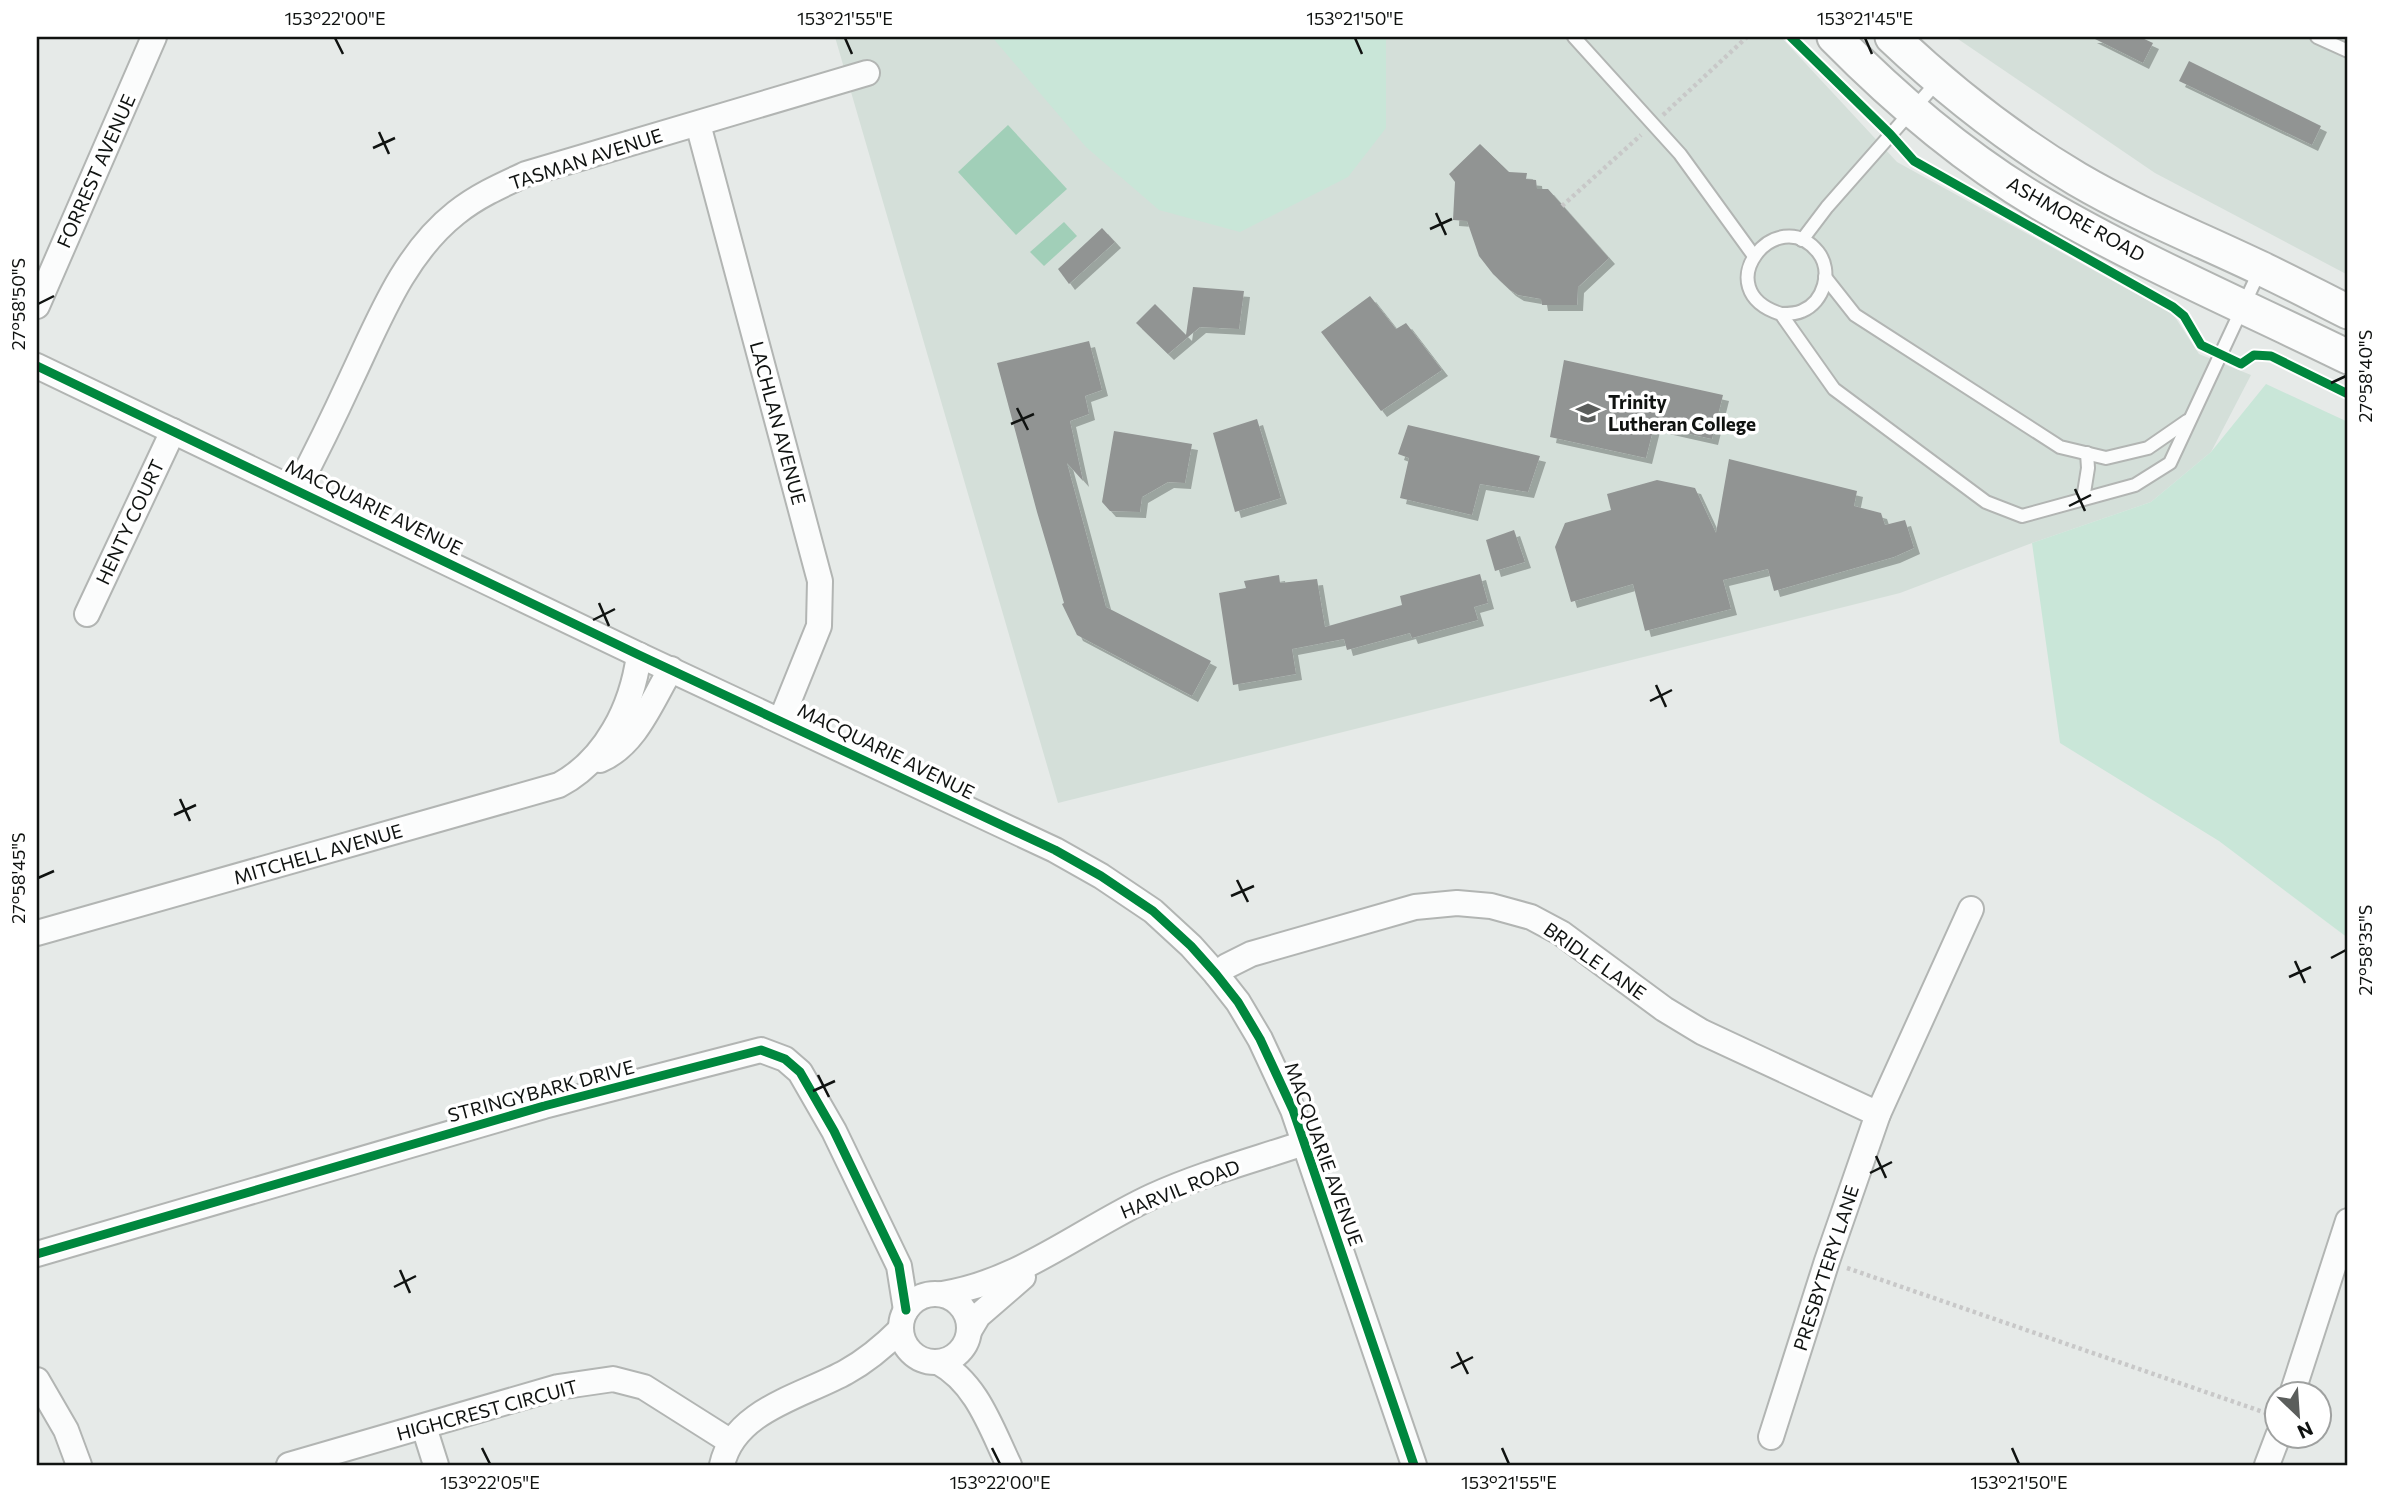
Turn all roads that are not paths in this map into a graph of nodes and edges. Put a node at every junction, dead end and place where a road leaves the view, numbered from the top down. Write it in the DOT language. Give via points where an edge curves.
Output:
graph roads {
  1 [pos="154,37"];
  2 [pos="1574,37"];
  3 [pos="1834,37"];
  4 [pos="1892,37"];
  5 [pos="2317,37"];
  6 [pos="2348,51"];
  7 [pos="867,73"];
  8 [pos="1939,79"];
  9 [pos="1912,110"];
  10 [pos="698,124"];
  11 [pos="1802,240"];
  12 [pos="1754,256"];
  13 [pos="2260,268"];
  14 [pos="1825,276"];
  15 [pos="37,306"];
  16 [pos="2242,306"];
  17 [pos="2348,312"];
  18 [pos="1781,314"];
  19 [pos="2348,357"];
  20 [pos="37,366"];
  21 [pos="2188,420"];
  22 [pos="173,431"];
  23 [pos="2087,453"];
  24 [pos="297,489"];
  25 [pos="2083,499"];
  26 [pos="87,614"];
  27 [pos="639,655"];
  28 [pos="671,669"];
  29 [pos="781,720"];
  30 [pos="593,762"];
  31 [pos="1971,909"];
  32 [pos="37,933"];
  33 [pos="1216,974"];
  34 [pos="1878,1114"];
  35 [pos="1304,1143"];
  36 [pos="2348,1221"];
  37 [pos="1062,1246"];
  38 [pos="37,1254"];
  39 [pos="2342,1259"];
  40 [pos="899,1266"];
  41 [pos="937,1294"];
  42 [pos="903,1319"];
  43 [pos="968,1336"];
  44 [pos="914,1354"];
  45 [pos="939,1362"];
  46 [pos="847,1371"];
  47 [pos="37,1380"];
  48 [pos="2297,1380"];
  49 [pos="975,1395"];
  50 [pos="424,1427"];
  51 [pos="1771,1437"];
  52 [pos="731,1442"];
  53 [pos="79,1465"];
  54 [pos="289,1465"];
  55 [pos="436,1465"];
  56 [pos="722,1465"];
  57 [pos="1009,1465"];
  58 [pos="1414,1465"];
  1 -- 15 [label="street, FORREST AVENUE"];
  2 -- 12 [label="lane" via="1688,164"];
  3 -- 9 [label="main road, ASHMORE ROAD"];
  4 -- 8 [label="main road, ASHMORE ROAD"];
  5 -- 6 [label="lane"];
  7 -- 10 [label="street, TASMAN AVENUE"];
  8 -- 9 [label="lane"];
  8 -- 13 [label="main road, ASHMORE ROAD" via="2034,152 2078,179"];
  9 -- 11 [label="lane"];
  9 -- 16 [label="main road, ASHMORE ROAD" via="2039,202"];
  10 -- 24 [label="street, TASMAN AVENUE" via="526,174 456,213 408,265"];
  10 -- 29 [label="street, LACHLAN AVENUE" via="820,581 819,626"];
  11 -- 12 [label="lane" via="1778,238 1760,247"];
  11 -- 14 [label="lane" via="1817,251"];
  12 -- 18 [label="lane" via="1747,275 1752,294 1760,305"];
  13 -- 16 [label="lane"];
  13 -- 17 [label="main road, ASHMORE ROAD"];
  14 -- 18 [label="lane" via="1812,305"];
  14 -- 23 [label="lane" via="1855,316 2060,447"];
  16 -- 19 [label="main road, ASHMORE ROAD"];
  16 -- 21 [label="lane"];
  18 -- 25 [label="lane" via="1834,389 1986,502 2022,516"];
  20 -- 22 [label="street, MACQUARIE AVENUE"];
  21 -- 23 [label="lane" via="2148,448 2106,458"];
  21 -- 25 [label="lane" via="2170,463 2135,485"];
  22 -- 24 [label="street, MACQUARIE AVENUE"];
  22 -- 26 [label="street, HENTY COURT"];
  23 -- 25 [label="lane"];
  24 -- 27 [label="street, MACQUARIE AVENUE"];
  27 -- 28 [label="street, MACQUARIE AVENUE"];
  27 -- 30 [label="street, MITCHELL AVENUE" via="628,700"];
  28 -- 29 [label="street, MACQUARIE AVENUE"];
  28 -- 30 [label="street, MITCHELL AVENUE" via="628,741"];
  29 -- 33 [label="street, MACQUARIE AVENUE" via="1101,876 1153,911"];
  30 -- 32 [label="street, MITCHELL AVENUE" via="543,791"];
  31 -- 34 [label="street, PRESBYTERY LANE"];
  33 -- 34 [label="street, BRIDLE LANE" via="1251,954 1415,907 1491,906 1531,917 1561,933 1702,1032"];
  33 -- 35 [label="street, MACQUARIE AVENUE" via="1260,1039"];
  34 -- 51 [label="street, PRESBYTERY LANE"];
  35 -- 37 [label="street, HARVIL ROAD" via="1155,1195"];
  35 -- 58 [label="street, MACQUARIE AVENUE"];
  36 -- 39 [label="street"];
  37 -- 41 [label="street, HARVIL ROAD" via="990,1283"];
  37 -- 43 [label="street, HARVIL ROAD" via="978,1316"];
  38 -- 40 [label="street, STRINGYBARK DRIVE" via="544,1106 761,1050 785,1059 800,1072"];
  39 -- 48 [label="street"];
  40 -- 41 [label="street, STRINGYBARK DRIVE"];
  40 -- 42 [label="street, STRINGYBARK DRIVE"];
  41 -- 42 [label="street" via="914,1301"];
  41 -- 43 [label="street" via="960,1303 966,1311"];
  42 -- 44 [label="street" via="903,1339"];
  42 -- 46 [label="street" via="888,1342"];
  43 -- 45 [label="street" via="962,1349"];
  43 -- 49 [label="street"];
  44 -- 45 [label="street"];
  44 -- 46 [label="street"];
  45 -- 49 [label="street"];
  46 -- 52 [label="street" via="765,1412"];
  47 -- 53 [label="street"];
  49 -- 57 [label="street"];
  50 -- 52 [label="street, HIGHCREST CIRCUIT" via="558,1387 614,1379 644,1387"];
  50 -- 54 [label="street, HIGHCREST CIRCUIT"];
  50 -- 55 [label="street"];
  52 -- 56 [label="street"];
}
